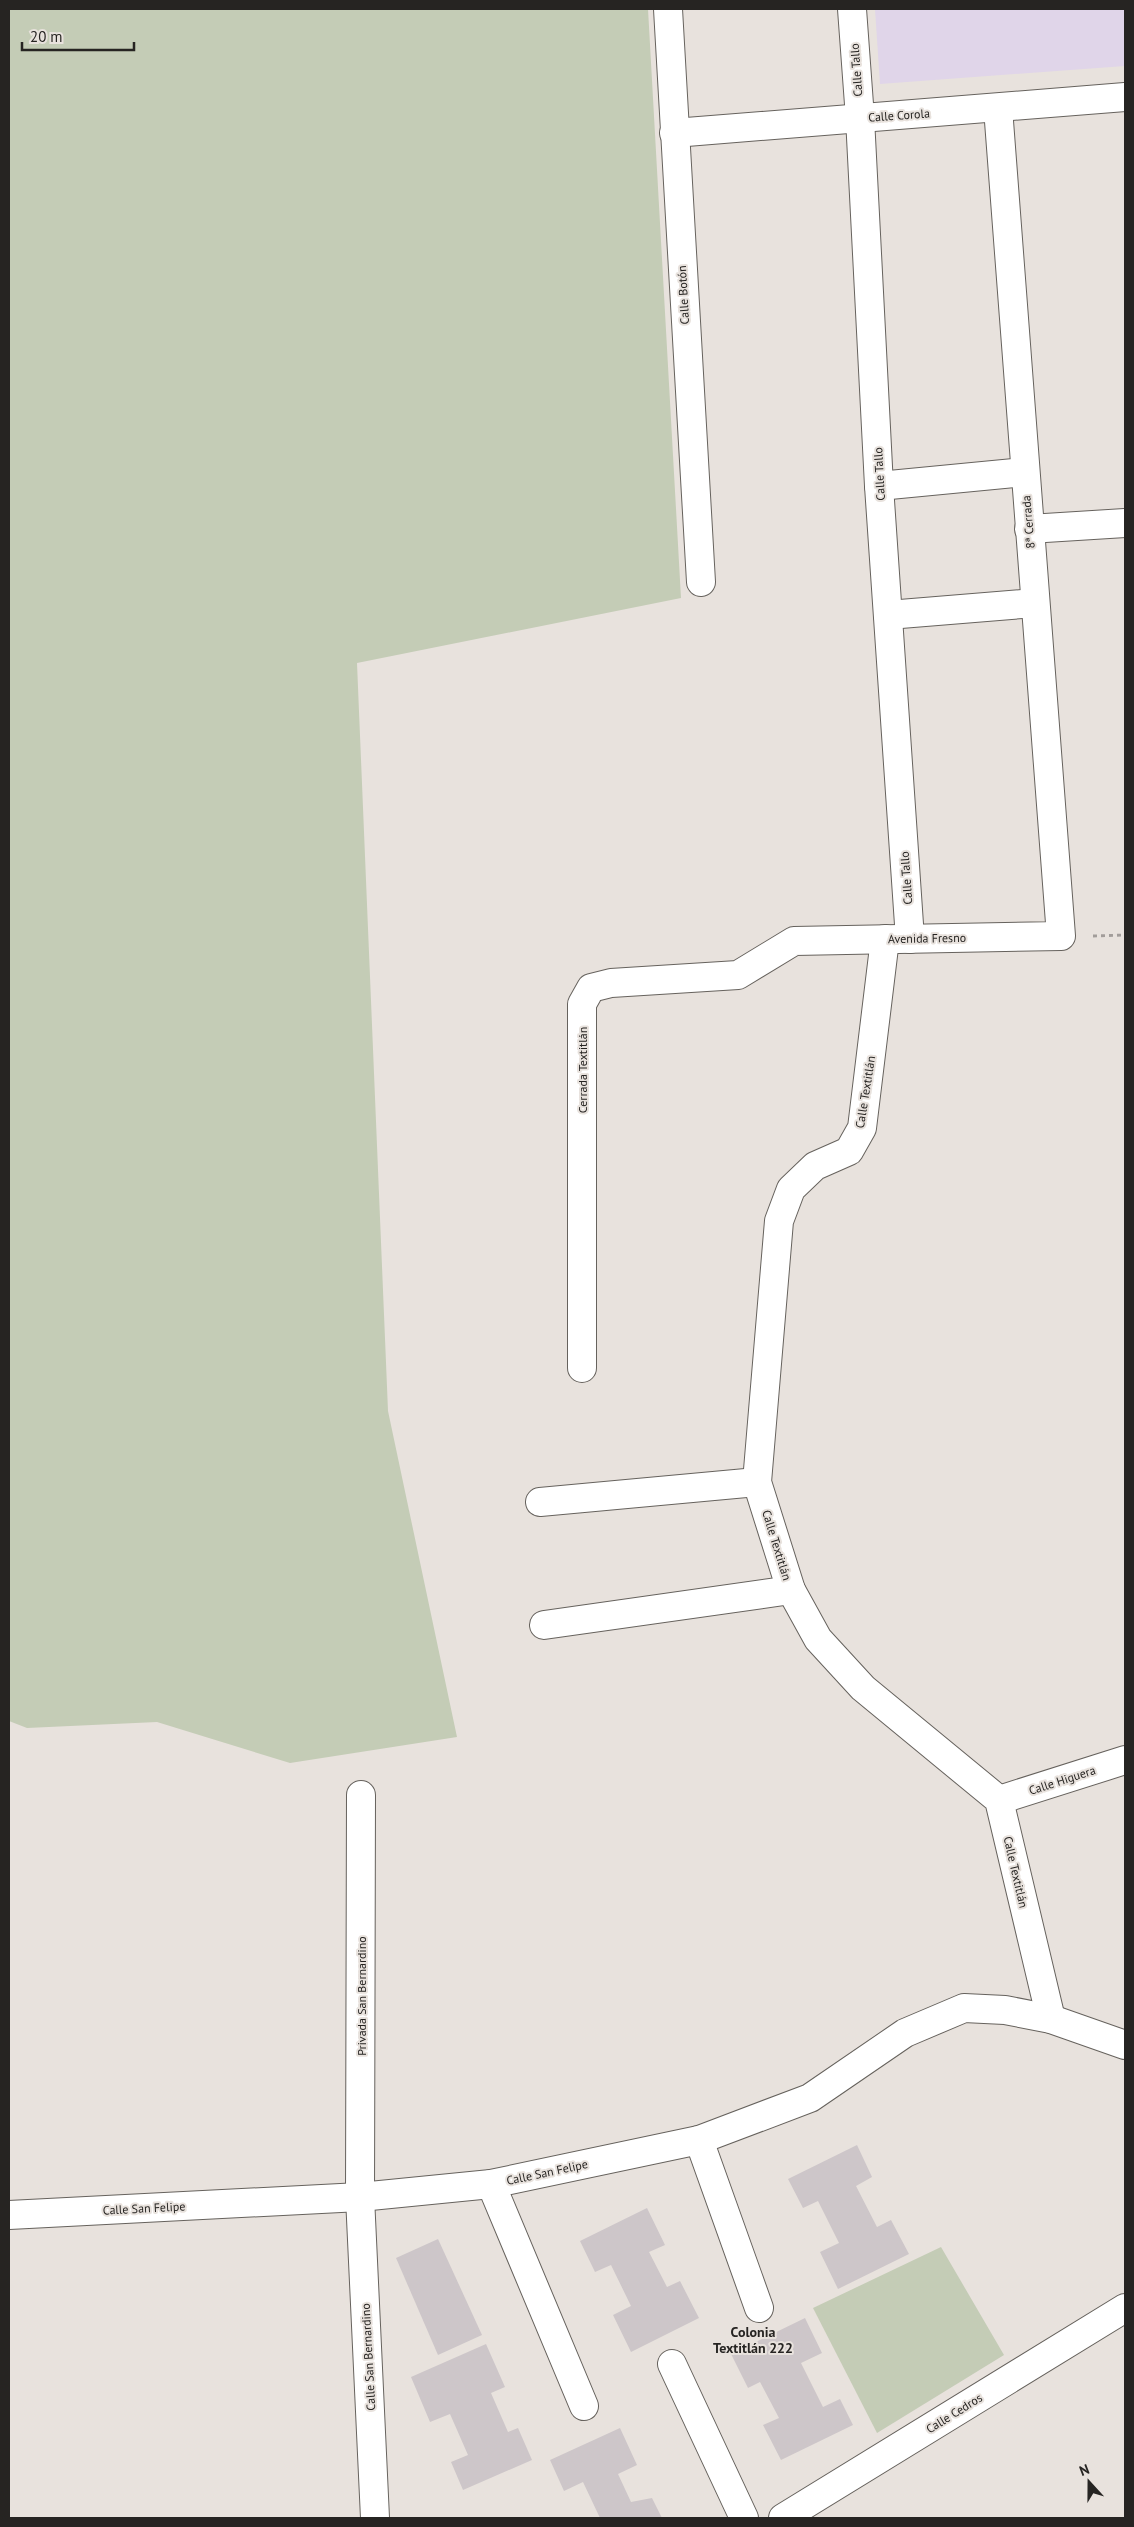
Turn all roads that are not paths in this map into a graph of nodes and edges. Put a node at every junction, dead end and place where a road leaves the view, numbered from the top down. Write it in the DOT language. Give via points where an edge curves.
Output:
graph roads {
  1 [pos="668,9"];
  2 [pos="852,9"];
  3 [pos="1125,97"];
  4 [pos="998,108"];
  5 [pos="860,118"];
  6 [pos="674,133"];
  7 [pos="1024,472"];
  8 [pos="879,486"];
  9 [pos="1125,523"];
  10 [pos="1029,528"];
  11 [pos="701,582"];
  12 [pos="1035,603"];
  13 [pos="888,615"];
  14 [pos="1061,936"];
  15 [pos="898,939"];
  16 [pos="794,940"];
  17 [pos="582,1368"];
  18 [pos="757,1482"];
  19 [pos="540,1502"];
  20 [pos="791,1590"];
  21 [pos="544,1625"];
  22 [pos="1125,1760"];
  23 [pos="362,1795"];
  24 [pos="999,1800"];
  25 [pos="1051,2019"];
  26 [pos="1125,2045"];
  27 [pos="699,2140"];
  28 [pos="491,2184"];
  29 [pos="360,2197"];
  30 [pos="9,2215"];
  31 [pos="759,2308"];
  32 [pos="1125,2308"];
  33 [pos="672,2364"];
  34 [pos="584,2406"];
  35 [pos="375,2518"];
  36 [pos="744,2518"];
  37 [pos="783,2518"];
  1 -- 6 [label="street, Calle Botón"];
  2 -- 5 [label="street, Calle Tallo"];
  3 -- 4 [label="street, Calle Corola"];
  4 -- 5 [label="street, Calle Corola"];
  4 -- 7 [label="street, 8ª Cerrada"];
  5 -- 6 [label="street, Calle Corola"];
  5 -- 8 [label="street, Calle Tallo"];
  6 -- 11 [label="street, Calle Botón"];
  7 -- 8 [label="street"];
  7 -- 10 [label="street, 8ª Cerrada"];
  8 -- 13 [label="street, Calle Tallo"];
  9 -- 10 [label="street"];
  10 -- 12 [label="street, 8ª Cerrada"];
  12 -- 13 [label="street"];
  12 -- 14 [label="street, 8ª Cerrada"];
  13 -- 15 [label="street, Calle Tallo"];
  14 -- 15 [label="street, Avenida Fresno"];
  15 -- 16 [label="street, Avenida Fresno"];
  15 -- 18 [label="street, Calle Textitlán" via="862,1128 849,1151 815,1166 791,1189 778,1220"];
  16 -- 17 [label="street, Cerrada Textitlán" via="738,975 610,983 591,988 582,1004"];
  18 -- 19 [label="street"];
  18 -- 20 [label="street, Calle Textitlán"];
  20 -- 21 [label="street"];
  20 -- 24 [label="street, Calle Textitlán" via="818,1639 863,1688"];
  22 -- 24 [label="street, Calle Higuera"];
  23 -- 29 [label="street, Privada San Bernardino"];
  24 -- 25 [label="street, Calle Textitlán"];
  25 -- 26 [label="street"];
  25 -- 27 [label="street, Calle San Felipe" via="1004,2010 964,2008 905,2032 810,2098"];
  27 -- 28 [label="street, Calle San Felipe"];
  27 -- 31 [label="street"];
  28 -- 29 [label="street, Calle San Felipe"];
  28 -- 34 [label="street"];
  29 -- 30 [label="street, Calle San Felipe"];
  29 -- 35 [label="street, Calle San Bernardino"];
  32 -- 37 [label="street, Calle Cedros"];
  33 -- 36 [label="street"];
}
